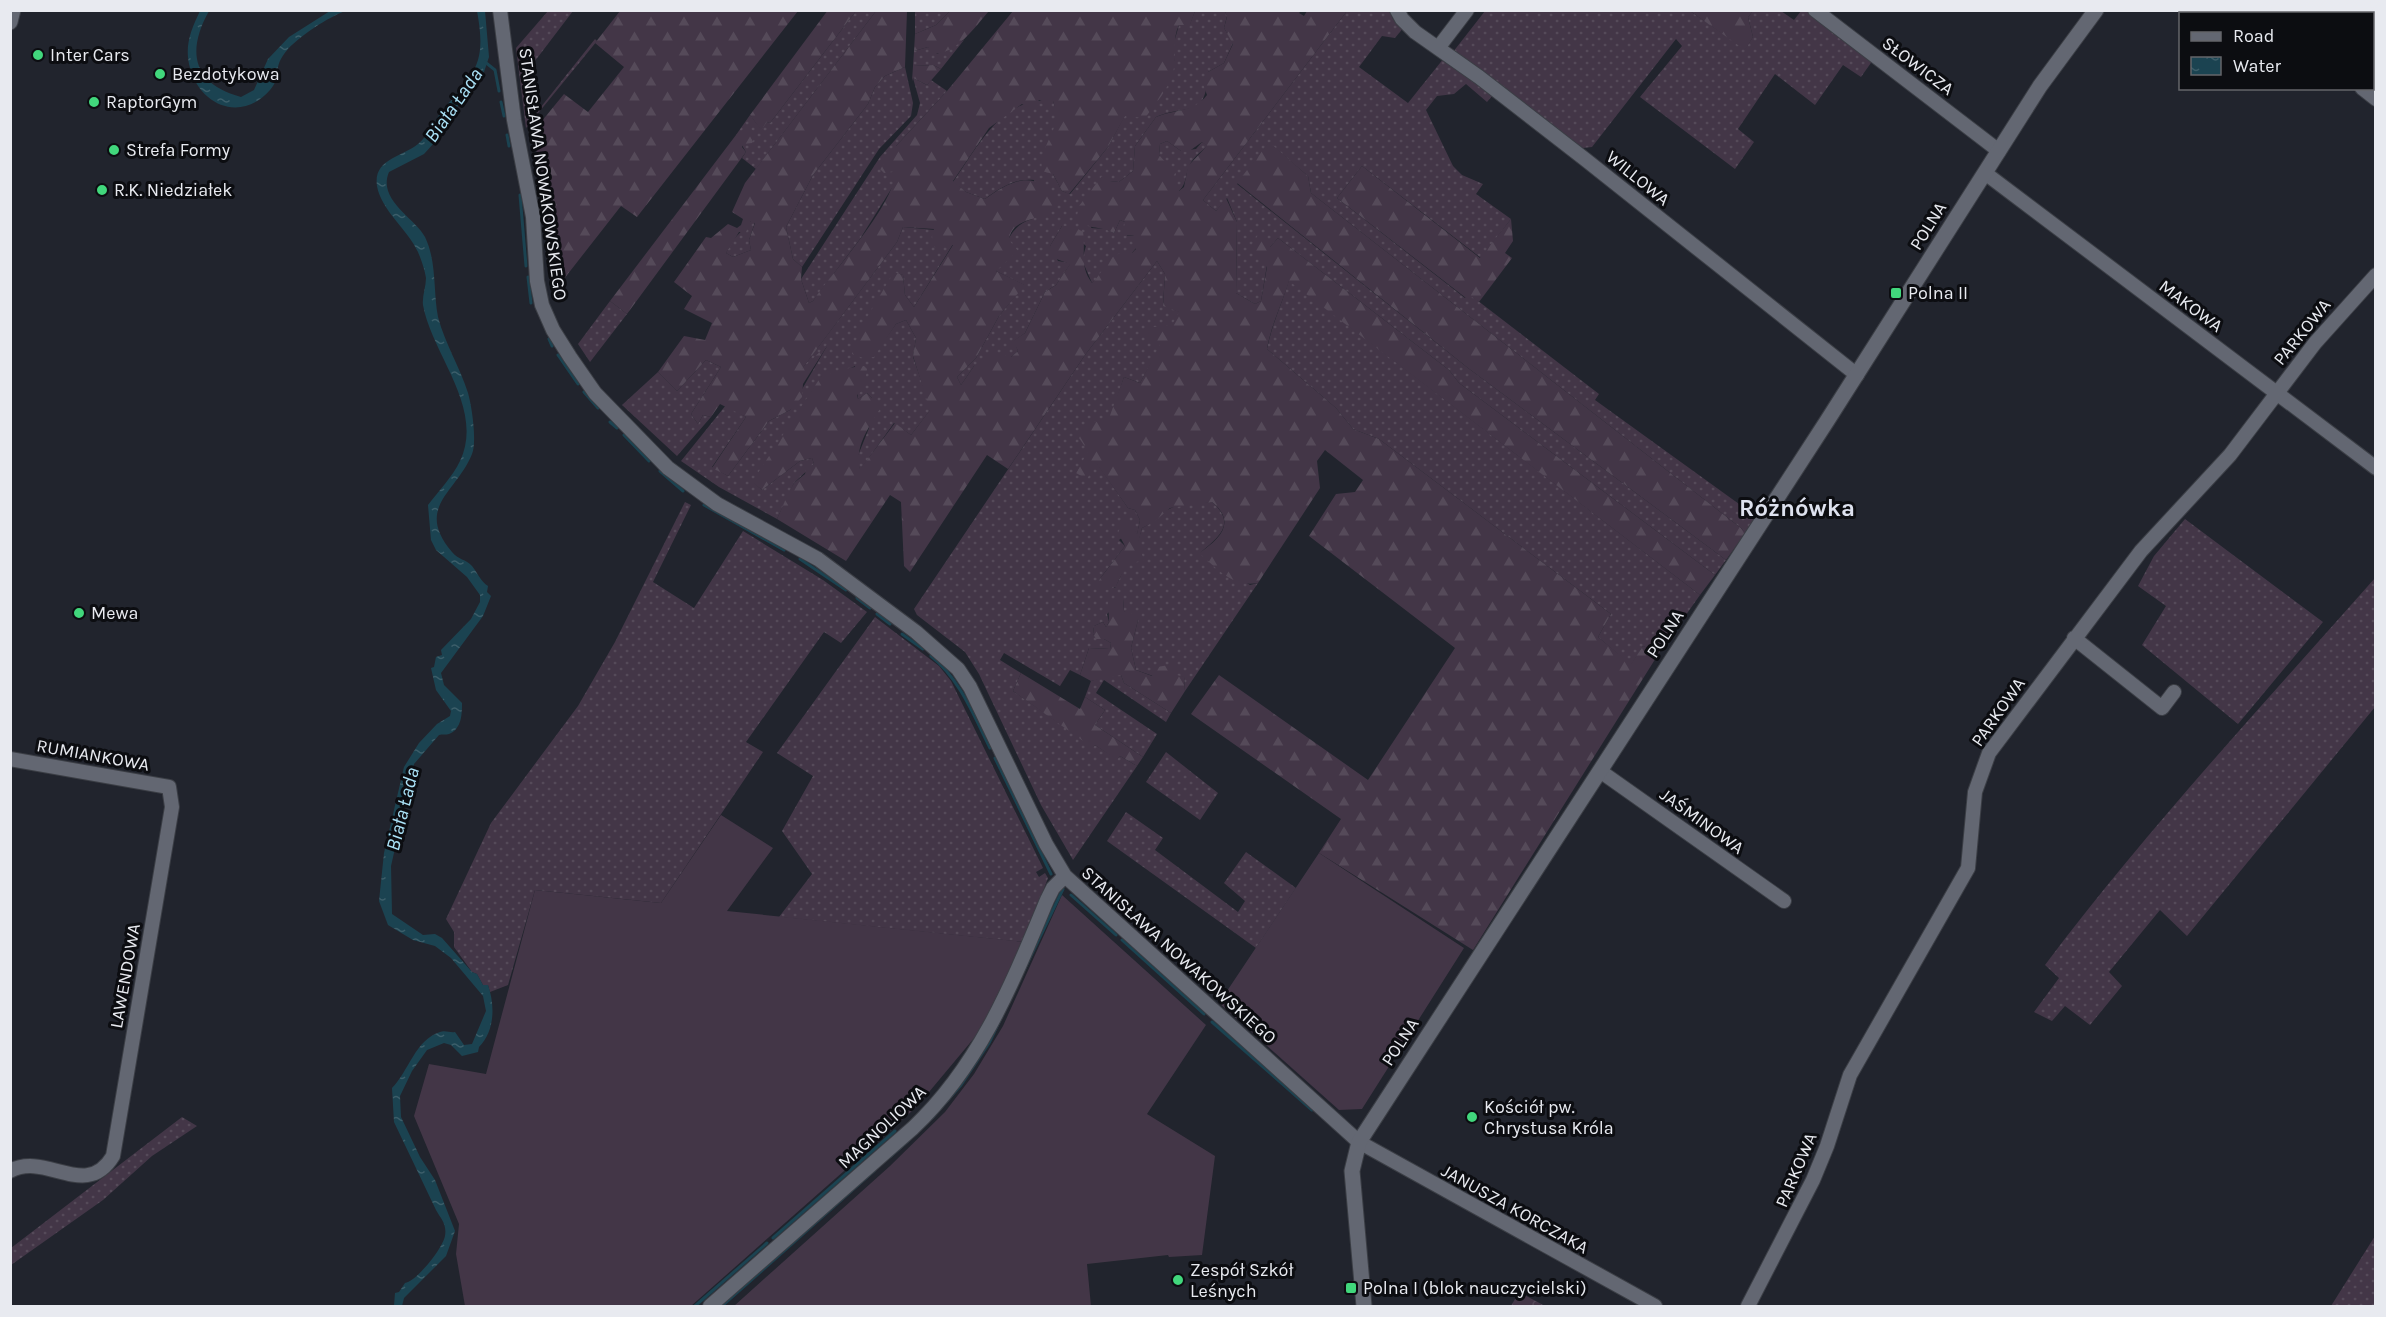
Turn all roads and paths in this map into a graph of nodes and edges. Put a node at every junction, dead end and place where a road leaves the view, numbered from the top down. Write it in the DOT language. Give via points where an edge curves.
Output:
graph roads {
  1 [pos="13,10"];
  2 [pos="500,10"];
  3 [pos="1397,10"];
  4 [pos="1467,10"];
  5 [pos="1815,10"];
  6 [pos="2096,10"];
  7 [pos="10,22"];
  8 [pos="1438,48"];
  9 [pos="1999,151"];
  10 [pos="1985,173"];
  11 [pos="2376,274"];
  12 [pos="1857,375"];
  13 [pos="2277,394"];
  14 [pos="2376,468"];
  15 [pos="2074,638"];
  16 [pos="2174,692"];
  17 [pos="10,759"];
  18 [pos="1600,771"];
  19 [pos="169,787"];
  20 [pos="1065,876"];
  21 [pos="1784,901"];
  22 [pos="1359,1142"];
  23 [pos="10,1172"];
  24 [pos="710,1306"];
  25 [pos="1364,1306"];
  26 [pos="1654,1306"];
  27 [pos="1748,1306"];
  1 -- 7 [label="street"];
  2 -- 20 [label="street, STANISŁAWA NOWAKOWSKIEGO" via="514,120 533,217 537,281 542,305 570,357 595,393 668,468 717,504 818,559 916,632 958,669"];
  3 -- 8 [label="street, WILLOWA" via="1406,24"];
  4 -- 8 [label="street"];
  5 -- 9 [label="street, SŁOWICZA"];
  6 -- 9 [label="street, POLNA" via="2054,65"];
  8 -- 12 [label="street, WILLOWA"];
  9 -- 10 [label="street, POLNA"];
  10 -- 12 [label="street, POLNA"];
  10 -- 13 [label="street, MAKOWA"];
  11 -- 13 [label="street, PARKOWA" via="2315,343"];
  12 -- 18 [label="street, POLNA"];
  13 -- 14 [label="street, MAKOWA"];
  13 -- 15 [label="street, PARKOWA" via="2230,455 2141,551"];
  15 -- 16 [label="street" via="2162,708"];
  15 -- 27 [label="street, PARKOWA" via="1982,768 1975,792 1968,868 1850,1075 1813,1180"];
  17 -- 19 [label="street, RUMIANKOWA"];
  18 -- 21 [label="street, JAŚMINOWA"];
  18 -- 22 [label="street, POLNA"];
  19 -- 23 [label="street, LAWENDOWA" via="172,807 112,1156 103,1168 85,1176 35,1165"];
  20 -- 22 [label="street, STANISŁAWA NOWAKOWSKIEGO"];
  20 -- 24 [label="street, MAGNOLIOWA" via="1047,900 991,1028 943,1096 913,1128"];
  22 -- 25 [label="street, POLNA" via="1352,1171"];
  22 -- 26 [label="street, JANUSZA KORCZAKA"];
}
